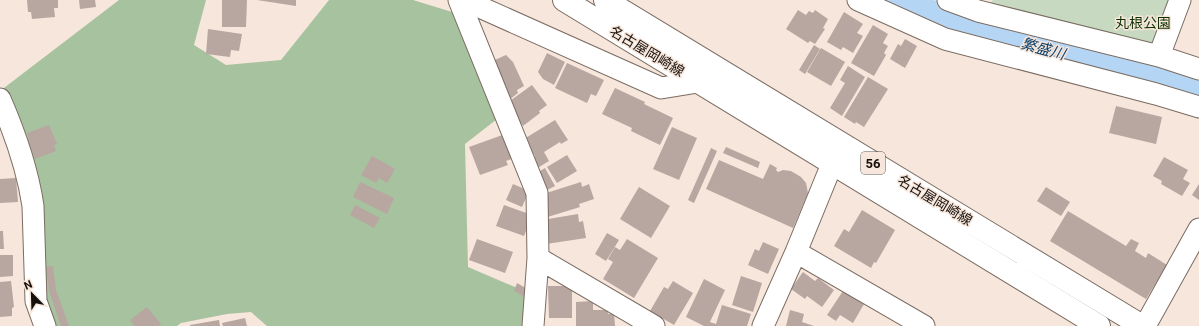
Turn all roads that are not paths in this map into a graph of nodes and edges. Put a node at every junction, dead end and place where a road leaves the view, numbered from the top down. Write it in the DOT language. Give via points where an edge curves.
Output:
graph roads {
  1 [pos="459,0"];
  2 [pos="464,0"];
  3 [pos="564,0"];
  4 [pos="605,0"];
  5 [pos="858,0"];
  6 [pos="948,0"];
  7 [pos="1180,0"];
  8 [pos="984,6"];
  9 [pos="1159,56"];
  10 [pos="1199,70"];
  11 [pos="698,82"];
  12 [pos="0,100"];
  13 [pos="1199,107"];
  14 [pos="832,164"];
  15 [pos="1199,228"];
  16 [pos="796,252"];
  17 [pos="538,258"];
  18 [pos="45,326"];
  19 [pos="533,326"];
  20 [pos="654,326"];
  21 [pos="763,326"];
  22 [pos="924,326"];
  23 [pos="1099,326"];
  24 [pos="1142,326"];
  25 [pos="1145,326"];
  1 -- 17 [label="street" via="537,193"];
  2 -- 11 [label="street" via="661,88"];
  3 -- 11 [label="main road, 名古屋岡崎線 / 56"];
  4 -- 24 [label="main road, 名古屋岡崎線 / 56"];
  5 -- 13 [label="street" via="945,39"];
  6 -- 8 [label="street"];
  7 -- 9 [label="street"];
  8 -- 9 [label="street"];
  9 -- 10 [label="street"];
  11 -- 14 [label="main road, 名古屋岡崎線 / 56"];
  12 -- 18 [label="street" via="11,124 31,193 36,301"];
  14 -- 16 [label="street"];
  14 -- 23 [label="main road, 名古屋岡崎線 / 56"];
  15 -- 25 [label="street"];
  16 -- 21 [label="street"];
  16 -- 22 [label="street"];
  17 -- 19 [label="street"];
  17 -- 20 [label="street"];
}
